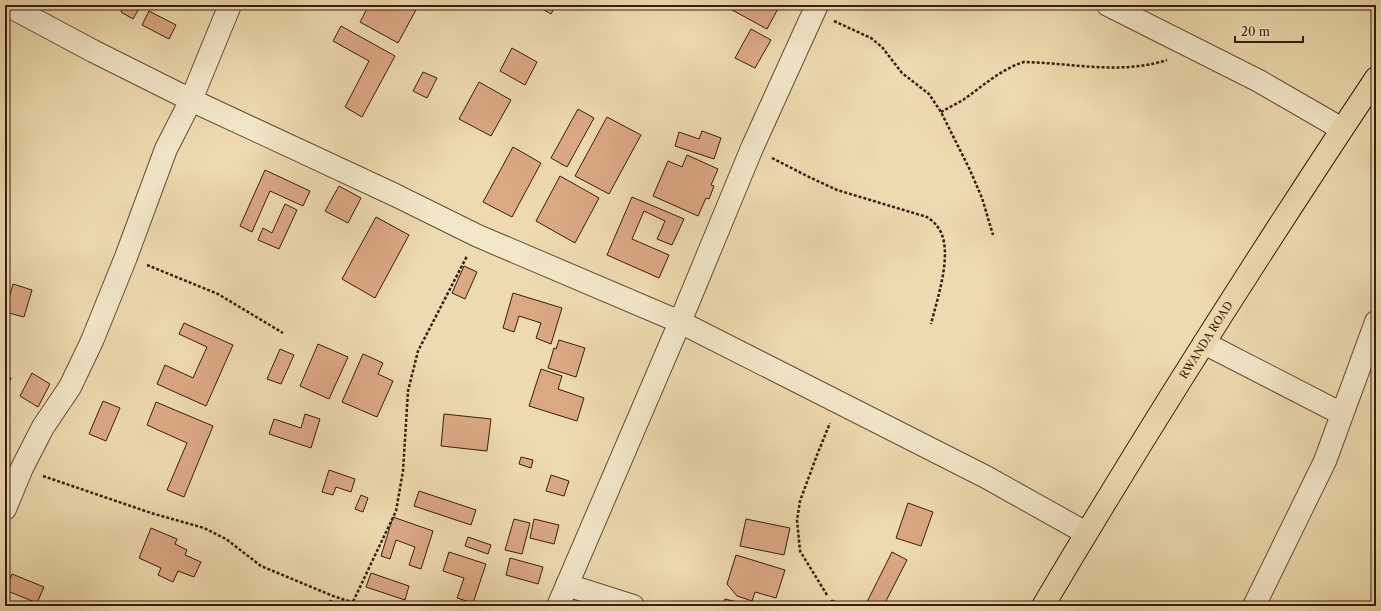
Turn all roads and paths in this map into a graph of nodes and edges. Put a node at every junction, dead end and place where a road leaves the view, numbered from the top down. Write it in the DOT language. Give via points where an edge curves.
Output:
graph roads {
  1 [pos="7,5"];
  2 [pos="230,5"];
  3 [pos="1108,5"];
  4 [pos="816,8"];
  5 [pos="1198,50"];
  6 [pos="1376,78"];
  7 [pos="191,100"];
  8 [pos="941,112"];
  9 [pos="1342,130"];
  10 [pos="752,148"];
  11 [pos="993,235"];
  12 [pos="478,236"];
  13 [pos="126,257"];
  14 [pos="680,322"];
  15 [pos="1376,322"];
  16 [pos="931,324"];
  17 [pos="283,333"];
  18 [pos="1204,343"];
  19 [pos="840,403"];
  20 [pos="1342,414"];
  21 [pos="22,468"];
  22 [pos="5,509"];
  23 [pos="1086,533"];
  24 [pos="567,585"];
  25 [pos="827,595"];
  26 [pos="352,602"];
  27 [pos="351,606"];
  28 [pos="364,606"];
  29 [pos="558,606"];
  30 [pos="633,606"];
  31 [pos="1044,606"];
  32 [pos="1254,606"];
  1 -- 7 [label="street"];
  2 -- 7 [label="street"];
  3 -- 5 [label="street"];
  4 -- 8 [label="path" via="871,38 882,47 902,73 929,94"];
  4 -- 10 [label="street"];
  5 -- 8 [label="path" via="1157,63 1110,68 1024,62 986,82 963,100"];
  5 -- 9 [label="street" via="1259,81"];
  6 -- 9 [label="highway, RWANDA ROAD"];
  7 -- 12 [label="street"];
  7 -- 13 [label="street" via="166,149"];
  8 -- 11 [label="path" via="982,198"];
  9 -- 18 [label="highway, RWANDA ROAD"];
  10 -- 14 [label="street"];
  10 -- 16 [label="path" via="838,190 927,217 937,225 943,236 946,259"];
  12 -- 14 [label="street"];
  12 -- 26 [label="path" via="418,351 408,391 396,511"];
  13 -- 17 [label="path" via="218,294"];
  13 -- 21 [label="street" via="92,341 70,387 43,427"];
  14 -- 19 [label="street"];
  14 -- 24 [label="street"];
  15 -- 20 [label="street"];
  18 -- 20 [label="street"];
  18 -- 23 [label="highway, RWANDA ROAD"];
  19 -- 23 [label="street" via="986,477"];
  19 -- 25 [label="path" via="816,455 800,501 797,520 800,551"];
  20 -- 32 [label="street" via="1325,461"];
  21 -- 22 [label="street"];
  21 -- 26 [label="path" via="151,513 204,528 226,539 261,566"];
  23 -- 31 [label="highway, RWANDA ROAD"];
  24 -- 29 [label="street"];
  24 -- 30 [label="street"];
  26 -- 27 [label="path"];
  26 -- 28 [label="path"];
}
